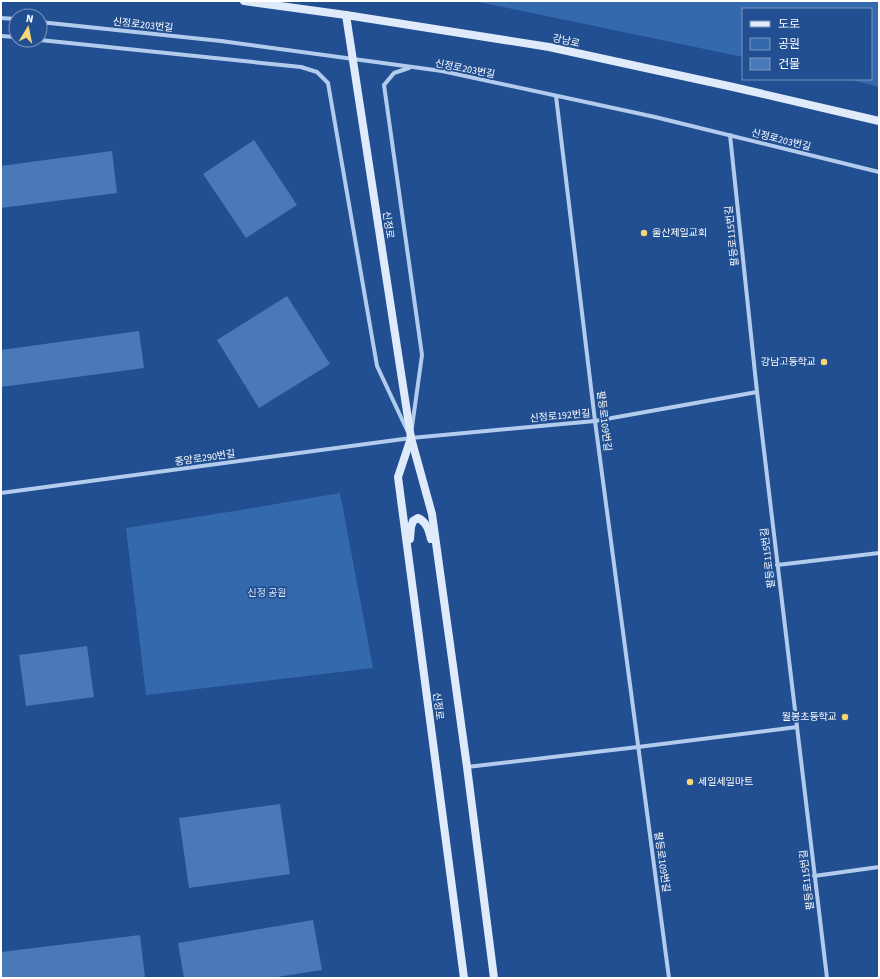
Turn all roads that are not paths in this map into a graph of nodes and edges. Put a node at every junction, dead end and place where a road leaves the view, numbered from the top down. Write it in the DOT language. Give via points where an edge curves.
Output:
graph roads {
  1 [pos="244,1"];
  2 [pos="346,15"];
  3 [pos="48,23"];
  4 [pos="48,41"];
  5 [pos="410,67"];
  6 [pos="556,96"];
  7 [pos="879,121"];
  8 [pos="730,135"];
  9 [pos="879,172"];
  10 [pos="757,392"];
  11 [pos="595,421"];
  12 [pos="411,438"];
  13 [pos="1,493"];
  14 [pos="879,553"];
  15 [pos="777,565"];
  16 [pos="439,569"];
  17 [pos="411,571"];
  18 [pos="797,727"];
  19 [pos="638,747"];
  20 [pos="467,767"];
  21 [pos="879,867"];
  22 [pos="814,876"];
  23 [pos="465,978"];
  24 [pos="494,978"];
  25 [pos="669,978"];
  26 [pos="827,978"];
  1 -- 2 [label="main road, 강남로"];
  2 -- 7 [label="main road, 강남로" via="549,47"];
  2 -- 12 [label="main road, 신정로"];
  3 -- 5 [label="street, 신정로203번길" via="221,41"];
  4 -- 12 [label="street" via="301,67 318,72 328,83 377,366"];
  5 -- 6 [label="street, 신정로203번길" via="442,71"];
  5 -- 12 [label="street" via="394,73 384,85 422,355"];
  6 -- 8 [label="street, 신정로203번길"];
  6 -- 11 [label="street, 팔등로109번길"];
  8 -- 9 [label="street, 신정로203번길"];
  8 -- 10 [label="street, 팔등로115번길"];
  10 -- 11 [label="street, 신정로192번길"];
  10 -- 15 [label="street, 팔등로115번길"];
  11 -- 12 [label="street, 신정로192번길"];
  11 -- 19 [label="street, 팔등로109번길"];
  12 -- 13 [label="street, 중앙로290번길"];
  12 -- 16 [label="main road, 신정로" via="432,514"];
  12 -- 17 [label="main road, 신정로" via="398,476"];
  14 -- 15 [label="street"];
  15 -- 18 [label="street, 팔등로115번길"];
  16 -- 17 [label="main road" via="427,525 418,518 413,521 410,535"];
  16 -- 20 [label="main road, 신정로"];
  17 -- 23 [label="main road, 신정로"];
  18 -- 19 [label="street"];
  18 -- 22 [label="street, 팔등로115번길"];
  19 -- 20 [label="street"];
  19 -- 25 [label="street, 팔등로109번길"];
  20 -- 24 [label="main road, 신정로"];
  21 -- 22 [label="street"];
  22 -- 26 [label="street, 팔등로115번길"];
}
